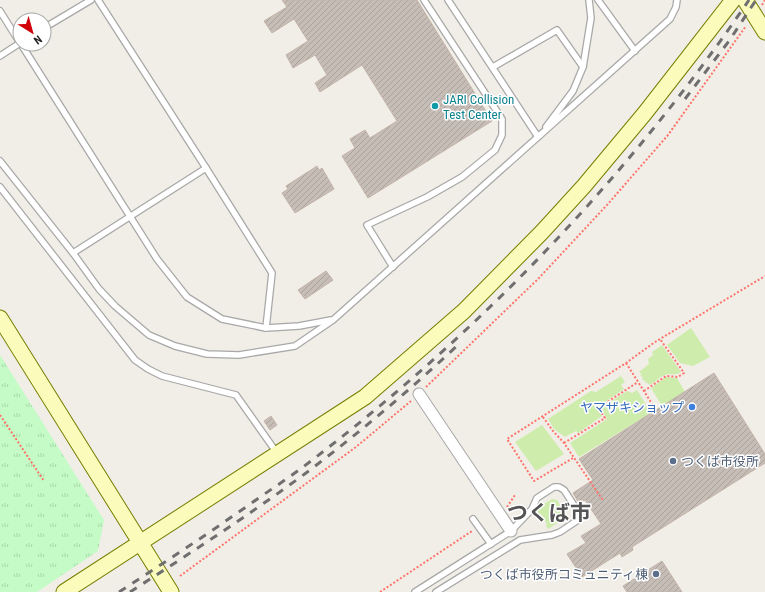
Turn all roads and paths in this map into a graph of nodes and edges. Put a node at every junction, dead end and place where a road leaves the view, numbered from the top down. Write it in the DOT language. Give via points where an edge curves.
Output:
graph roads {
  1 [pos="91,0"];
  2 [pos="98,0"];
  3 [pos="424,0"];
  4 [pos="448,0"];
  5 [pos="589,0"];
  6 [pos="598,0"];
  7 [pos="677,0"];
  8 [pos="733,0"];
  9 [pos="745,0"];
  10 [pos="0,11"];
  11 [pos="52,23"];
  12 [pos="747,25"];
  13 [pos="12,30"];
  14 [pos="765,32"];
  15 [pos="12,48"];
  16 [pos="635,51"];
  17 [pos="26,52"];
  18 [pos="0,56"];
  19 [pos="492,67"];
  20 [pos="583,67"];
  21 [pos="538,137"];
  22 [pos="0,161"];
  23 [pos="206,168"];
  24 [pos="0,187"];
  25 [pos="130,216"];
  26 [pos="73,253"];
  27 [pos="393,267"];
  28 [pos="765,276"];
  29 [pos="0,318"];
  30 [pos="333,320"];
  31 [pos="266,328"];
  32 [pos="660,339"];
  33 [pos="626,363"];
  34 [pos="638,382"];
  35 [pos="644,391"];
  36 [pos="419,394"];
  37 [pos="656,410"];
  38 [pos="0,415"];
  39 [pos="543,417"];
  40 [pos="564,443"];
  41 [pos="278,454"];
  42 [pos="573,458"];
  43 [pos="44,481"];
  44 [pos="515,495"];
  45 [pos="604,498"];
  46 [pos="499,513"];
  47 [pos="473,519"];
  48 [pos="479,527"];
  49 [pos="511,531"];
  50 [pos="140,542"];
  51 [pos="490,544"];
  52 [pos="180,576"];
  53 [pos="64,592"];
  54 [pos="172,592"];
  55 [pos="380,592"];
  56 [pos="415,592"];
  57 [pos="436,592"];
  1 -- 11 [label="lane"];
  2 -- 23 [label="lane"];
  3 -- 27 [label="lane" via="502,119 502,135 495,150 462,177 427,197 367,225"];
  4 -- 19 [label="lane"];
  5 -- 20 [label="lane" via="592,18"];
  6 -- 16 [label="lane"];
  7 -- 16 [label="lane" via="670,19"];
  8 -- 41 [label="street" via="584,186 464,311 365,397"];
  9 -- 14 [label="street"];
  10 -- 13 [label="lane"];
  12 -- 36 [label="path" via="668,135 607,205 538,279"];
  15 -- 18 [label="lane"];
  16 -- 21 [label="lane"];
  17 -- 25 [label="lane"];
  19 -- 20 [label="lane" via="557,30"];
  19 -- 21 [label="lane"];
  20 -- 21 [label="lane" via="573,92"];
  21 -- 27 [label="lane"];
  22 -- 26 [label="lane"];
  23 -- 25 [label="lane"];
  23 -- 31 [label="lane" via="272,273"];
  24 -- 41 [label="lane" via="136,360 162,376 236,395"];
  25 -- 26 [label="lane"];
  25 -- 31 [label="lane" via="157,259 187,296 222,319"];
  26 -- 30 [label="lane" via="115,306 149,334 175,346 207,354 239,355 264,352 295,346"];
  27 -- 30 [label="lane"];
  28 -- 32 [label="path"];
  29 -- 50 [label="street"];
  30 -- 31 [label="lane"];
  32 -- 33 [label="path"];
  32 -- 35 [label="path" via="684,373 678,377 666,376"];
  33 -- 34 [label="path"];
  33 -- 39 [label="path"];
  34 -- 35 [label="path"];
  34 -- 40 [label="path" via="598,408 605,418"];
  35 -- 37 [label="path"];
  36 -- 46 [label="street"];
  36 -- 52 [label="path" via="356,447"];
  38 -- 43 [label="path"];
  39 -- 40 [label="path"];
  39 -- 42 [label="path" via="507,439 534,481"];
  40 -- 42 [label="path"];
  41 -- 50 [label="street"];
  42 -- 45 [label="path" via="602,499"];
  44 -- 46 [label="path"];
  46 -- 49 [label="street"];
  47 -- 48 [label="lane"];
  48 -- 51 [label="lane"];
  48 -- 55 [label="path"];
  49 -- 51 [label="lane"];
  49 -- 57 [label="lane" via="532,509 537,498 554,487 564,490 579,513 578,520 560,532 520,540"];
  50 -- 53 [label="street"];
  50 -- 54 [label="street"];
  51 -- 56 [label="lane"];
}
